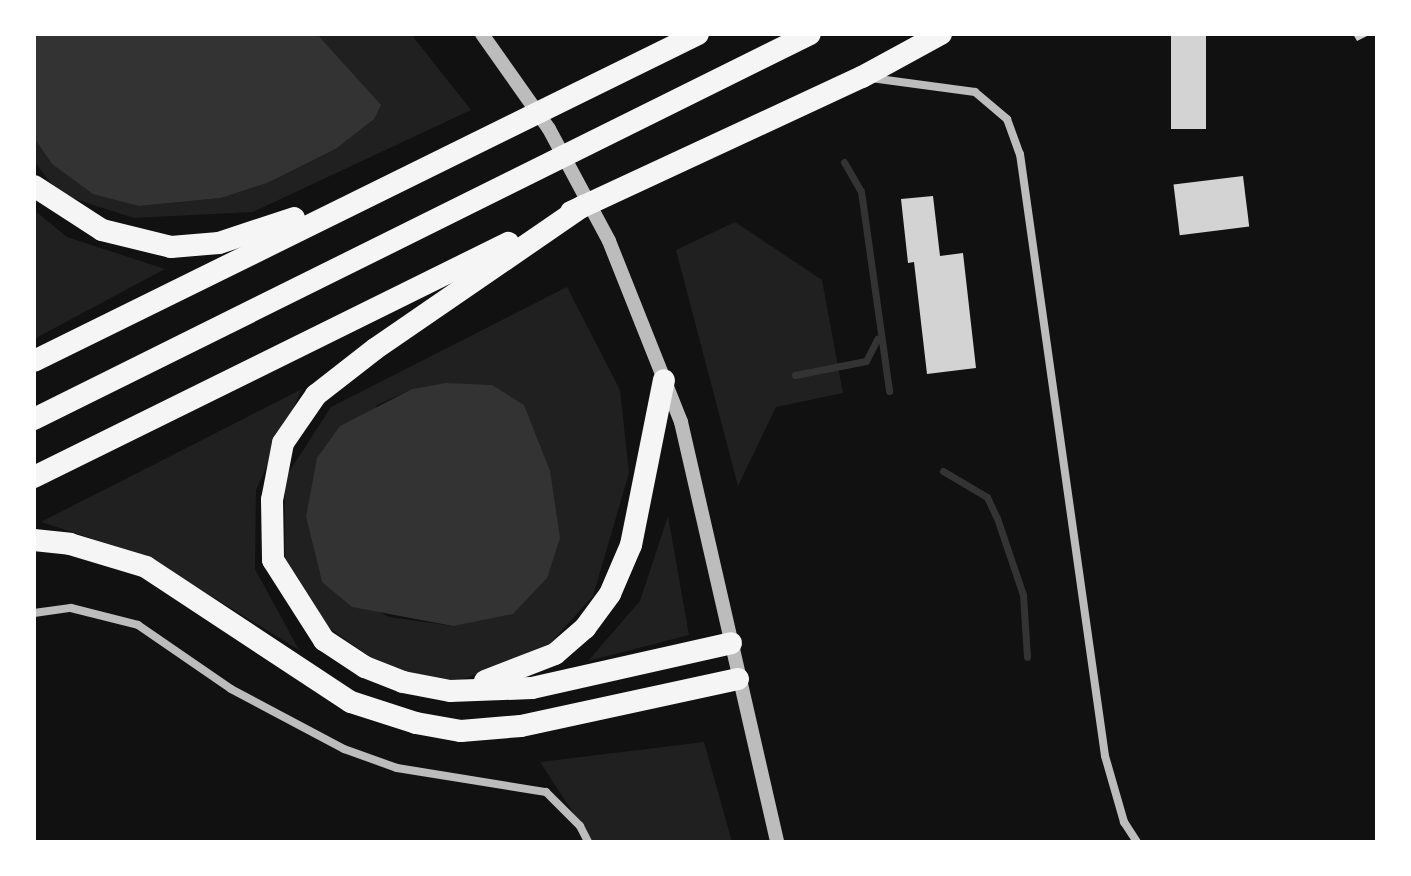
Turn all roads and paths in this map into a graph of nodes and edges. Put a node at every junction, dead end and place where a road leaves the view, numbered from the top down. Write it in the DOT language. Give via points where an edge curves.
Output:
graph roads {
  1 [pos="482,34"];
  2 [pos="698,34"];
  3 [pos="810,34"];
  4 [pos="941,34"];
  5 [pos="862,77"];
  6 [pos="34,186"];
  7 [pos="379,189"];
  8 [pos="583,206"];
  9 [pos="34,361"];
  10 [pos="664,380"];
  11 [pos="34,419"];
  12 [pos="34,477"];
  13 [pos="34,540"];
  14 [pos="34,613"];
  15 [pos="731,643"];
  16 [pos="738,679"];
  17 [pos="450,691"];
  18 [pos="588,842"];
  19 [pos="777,842"];
  20 [pos="1137,842"];
  1 -- 10 [label="street" via="568,163 627,281"];
  2 -- 7 [label="highway"];
  3 -- 11 [label="highway"];
  4 -- 5 [label="highway"];
  5 -- 8 [label="highway"];
  5 -- 20 [label="street" via="975,92 1007,119 1020,154 1105,756 1124,822"];
  6 -- 7 [label="highway" via="102,230 171,247 219,243"];
  7 -- 9 [label="highway"];
  8 -- 12 [label="highway"];
  8 -- 17 [label="highway" via="316,395 283,443 270,536 273,560 297,603 324,640 365,667 403,682"];
  10 -- 15 [label="street" via="681,422"];
  10 -- 17 [label="highway" via="631,545 610,594 585,628 555,654 523,670"];
  13 -- 16 [label="highway" via="70,544 146,567 351,702 416,723 461,731 521,726"];
  14 -- 18 [label="street" via="71,608 138,625 231,689 344,749 397,768 546,792 580,826"];
  15 -- 16 [label="street"];
  15 -- 17 [label="highway" via="532,688"];
  16 -- 19 [label="street"];
}
